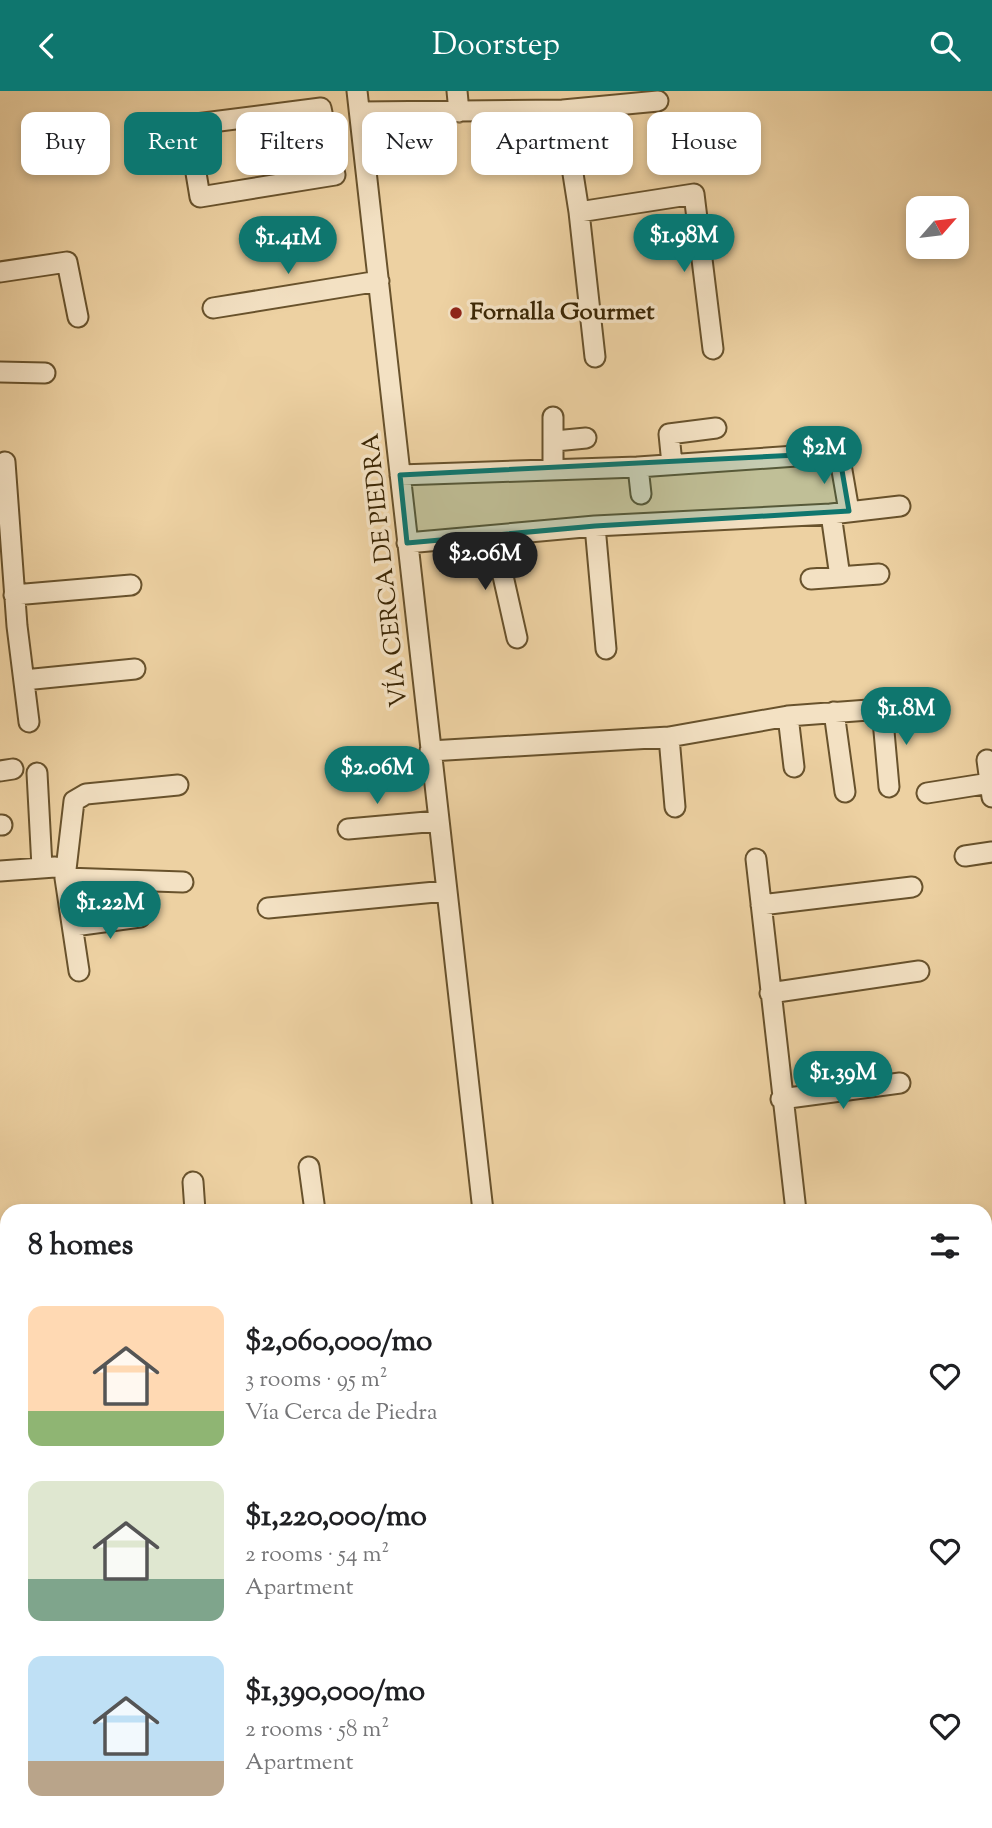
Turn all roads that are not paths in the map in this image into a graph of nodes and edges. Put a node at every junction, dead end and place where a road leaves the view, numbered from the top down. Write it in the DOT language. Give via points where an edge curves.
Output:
graph roads {
  1 [pos="358,91"];
  2 [pos="457,91"];
  3 [pos="658,101"];
  4 [pos="563,110"];
  5 [pos="360,112"];
  6 [pos="459,112"];
  7 [pos="362,132"];
  8 [pos="333,158"];
  9 [pos="367,175"];
  10 [pos="579,212"];
  11 [pos="0,272"];
  12 [pos="379,281"];
  13 [pos="213,308"];
  14 [pos="78,317"];
  15 [pos="713,349"];
  16 [pos="595,357"];
  17 [pos="0,372"];
  18 [pos="45,373"];
  19 [pos="553,417"];
  20 [pos="716,428"];
  21 [pos="586,438"];
  22 [pos="555,441"];
  23 [pos="5,462"];
  24 [pos="672,464"];
  25 [pos="638,467"];
  26 [pos="553,469"];
  27 [pos="400,475"];
  28 [pos="641,494"];
  29 [pos="900,506"];
  30 [pos="840,513"];
  31 [pos="595,526"];
  32 [pos="494,536"];
  33 [pos="407,543"];
  34 [pos="879,574"];
  35 [pos="840,577"];
  36 [pos="811,579"];
  37 [pos="131,585"];
  38 [pos="14,595"];
  39 [pos="8,627"];
  40 [pos="517,638"];
  41 [pos="606,649"];
  42 [pos="135,669"];
  43 [pos="24,680"];
  44 [pos="834,712"];
  45 [pos="788,716"];
  46 [pos="29,722"];
  47 [pos="669,737"];
  48 [pos="430,751"];
  49 [pos="987,760"];
  50 [pos="794,767"];
  51 [pos="37,773"];
  52 [pos="178,785"];
  53 [pos="889,787"];
  54 [pos="991,790"];
  55 [pos="845,792"];
  56 [pos="926,793"];
  57 [pos="675,807"];
  58 [pos="438,821"];
  59 [pos="348,829"];
  60 [pos="992,852"];
  61 [pos="965,856"];
  62 [pos="756,859"];
  63 [pos="42,867"];
  64 [pos="0,871"];
  65 [pos="65,872"];
  66 [pos="183,882"];
  67 [pos="912,887"];
  68 [pos="446,891"];
  69 [pos="761,905"];
  70 [pos="268,908"];
  71 [pos="140,917"];
  72 [pos="74,926"];
  73 [pos="79,971"];
  74 [pos="919,971"];
  75 [pos="770,993"];
  76 [pos="900,1083"];
  77 [pos="781,1099"];
  78 [pos="309,1167"];
  79 [pos="193,1182"];
  80 [pos="195,1204"];
  81 [pos="314,1204"];
  82 [pos="482,1204"];
  83 [pos="795,1204"];
  1 -- 5 [label="street, VÍA CERCA DE PIEDRA"];
  2 -- 6 [label="street"];
  3 -- 4 [label="street"];
  4 -- 6 [label="street"];
  4 -- 10 [label="street"];
  5 -- 6 [label="street"];
  5 -- 7 [label="street, VÍA CERCA DE PIEDRA"];
  8 -- 8 [label="street" via="321,108 188,125 200,197 335,175"];
  9 -- 12 [label="street, VÍA CERCA DE PIEDRA"];
  10 -- 15 [label="street" via="694,194"];
  10 -- 16 [label="street"];
  11 -- 14 [label="street" via="67,262"];
  12 -- 13 [label="street"];
  12 -- 27 [label="street, VÍA CERCA DE PIEDRA"];
  17 -- 18 [label="street"];
  19 -- 22 [label="street"];
  20 -- 24 [label="street" via="669,434"];
  21 -- 22 [label="street"];
  22 -- 26 [label="street"];
  23 -- 38 [label="street"];
  24 -- 25 [label="street"];
  24 -- 30 [label="street" via="839,453"];
  25 -- 26 [label="street"];
  25 -- 28 [label="street"];
  26 -- 27 [label="street"];
  27 -- 33 [label="street, VÍA CERCA DE PIEDRA"];
  29 -- 30 [label="street"];
  30 -- 31 [label="street"];
  30 -- 35 [label="street"];
  31 -- 32 [label="street"];
  31 -- 41 [label="street"];
  32 -- 33 [label="street"];
  32 -- 40 [label="street"];
  33 -- 48 [label="street, VÍA CERCA DE PIEDRA"];
  34 -- 35 [label="street"];
  35 -- 36 [label="street"];
  37 -- 38 [label="street"];
  38 -- 39 [label="street"];
  39 -- 43 [label="street"];
  42 -- 43 [label="street"];
  43 -- 46 [label="street"];
  44 -- 45 [label="street"];
  44 -- 53 [label="street" via="882,709"];
  44 -- 55 [label="street"];
  45 -- 47 [label="street"];
  45 -- 50 [label="street"];
  47 -- 48 [label="street"];
  47 -- 57 [label="street"];
  48 -- 58 [label="street, VÍA CERCA DE PIEDRA"];
  49 -- 54 [label="street"];
  51 -- 63 [label="street"];
  52 -- 65 [label="street" via="86,794 74,801"];
  54 -- 56 [label="street"];
  58 -- 59 [label="street"];
  58 -- 68 [label="street, VÍA CERCA DE PIEDRA"];
  60 -- 61 [label="street"];
  62 -- 69 [label="street"];
  63 -- 64 [label="street"];
  63 -- 65 [label="street"];
  65 -- 66 [label="street"];
  65 -- 72 [label="street"];
  67 -- 69 [label="street"];
  68 -- 70 [label="street"];
  68 -- 82 [label="street, VÍA CERCA DE PIEDRA"];
  69 -- 75 [label="street"];
  71 -- 72 [label="street"];
  72 -- 73 [label="street"];
  74 -- 75 [label="street"];
  75 -- 77 [label="street"];
  76 -- 77 [label="street"];
  77 -- 83 [label="street"];
  78 -- 81 [label="street"];
  79 -- 80 [label="street"];
}
